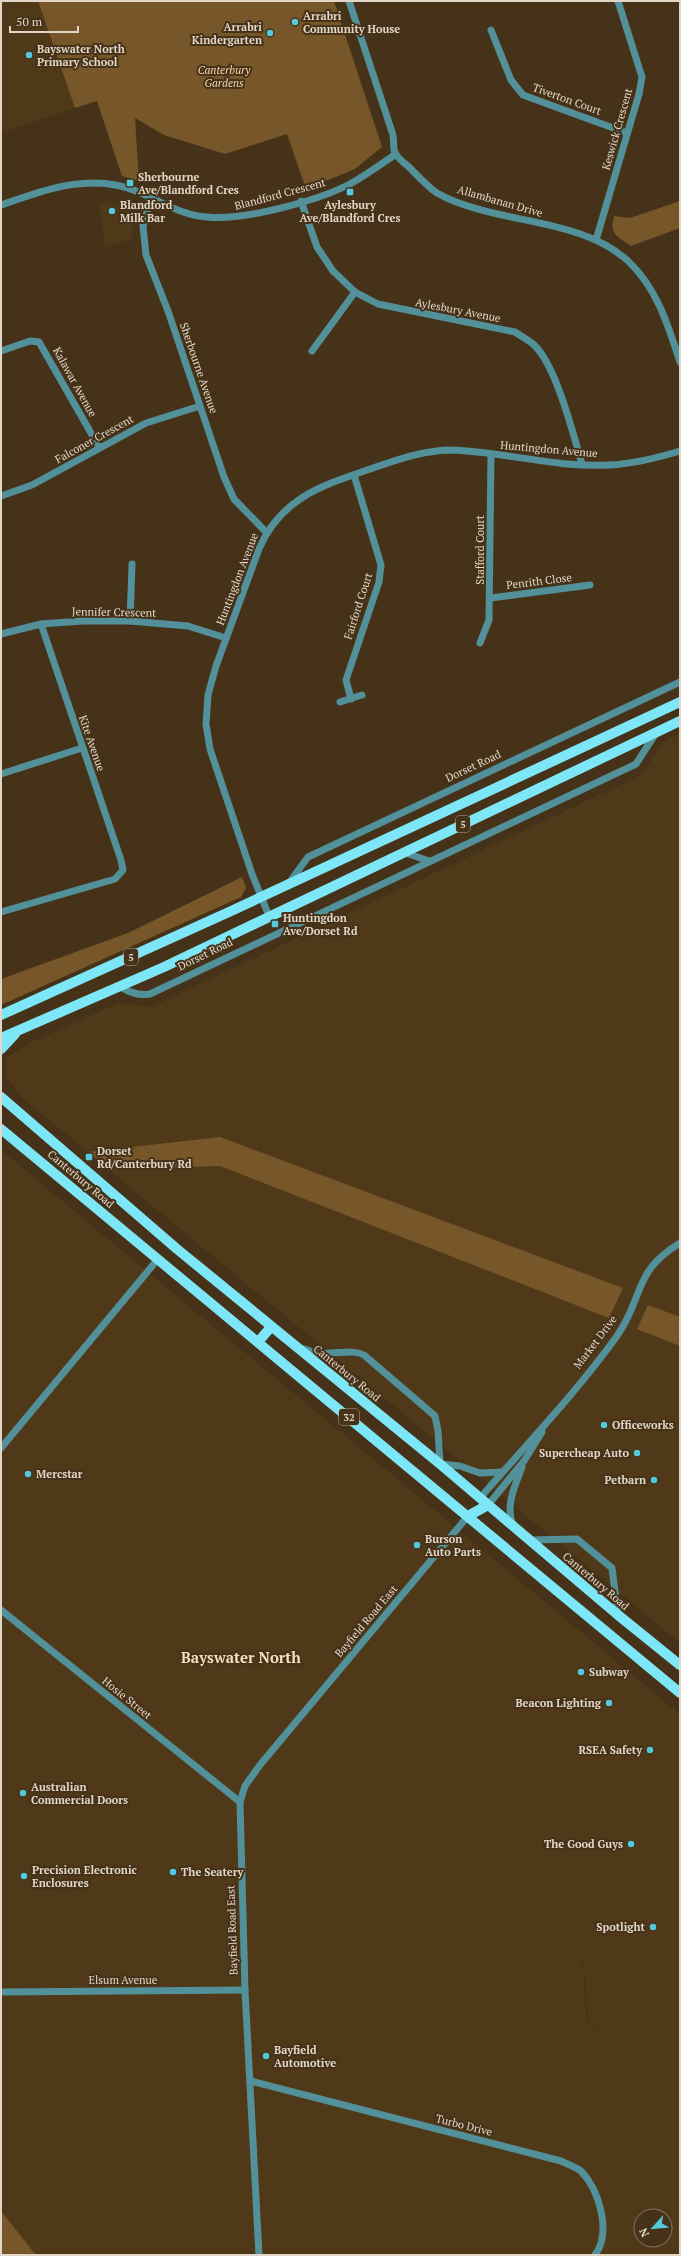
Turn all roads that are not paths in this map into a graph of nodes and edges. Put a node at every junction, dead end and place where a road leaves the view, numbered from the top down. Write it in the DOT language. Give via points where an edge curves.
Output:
graph roads {
  1 [pos="349,1"];
  2 [pos="618,1"];
  3 [pos="491,30"];
  4 [pos="626,133"];
  5 [pos="396,154"];
  6 [pos="151,198"];
  7 [pos="301,201"];
  8 [pos="1,205"];
  9 [pos="596,240"];
  10 [pos="354,292"];
  11 [pos="1,351"];
  12 [pos="312,351"];
  13 [pos="680,362"];
  14 [pos="200,406"];
  15 [pos="99,447"];
  16 [pos="680,450"];
  17 [pos="491,454"];
  18 [pos="582,464"];
  19 [pos="354,474"];
  20 [pos="1,496"];
  21 [pos="266,532"];
  22 [pos="132,564"];
  23 [pos="590,585"];
  24 [pos="490,598"];
  25 [pos="130,621"];
  26 [pos="41,624"];
  27 [pos="1,634"];
  28 [pos="226,638"];
  29 [pos="480,643"];
  30 [pos="680,682"];
  31 [pos="362,695"];
  32 [pos="351,699"];
  33 [pos="340,702"];
  34 [pos="680,702"];
  35 [pos="680,721"];
  36 [pos="656,733"];
  37 [pos="82,748"];
  38 [pos="1,774"];
  39 [pos="403,852"];
  40 [pos="429,861"];
  41 [pos="288,884"];
  42 [pos="261,898"];
  43 [pos="1,912"];
  44 [pos="269,916"];
  45 [pos="120,987"];
  46 [pos="1,1015"];
  47 [pos="18,1031"];
  48 [pos="1,1038"];
  49 [pos="1,1049"];
  50 [pos="3,1097"];
  51 [pos="1,1129"];
  52 [pos="680,1243"];
  53 [pos="158,1259"];
  54 [pos="270,1327"];
  55 [pos="258,1342"];
  56 [pos="292,1344"];
  57 [pos="540,1432"];
  58 [pos="1,1448"];
  59 [pos="524,1461"];
  60 [pos="440,1464"];
  61 [pos="502,1472"];
  62 [pos="484,1502"];
  63 [pos="468,1516"];
  64 [pos="513,1526"];
  65 [pos="530,1540"];
  66 [pos="1,1610"];
  67 [pos="618,1615"];
  68 [pos="680,1665"];
  69 [pos="680,1693"];
  70 [pos="240,1802"];
  71 [pos="245,1990"];
  72 [pos="1,1992"];
  73 [pos="251,2081"];
  74 [pos="260,2255"];
  75 [pos="595,2255"];
  1 -- 5 [label="street" via="393,135"];
  2 -- 4 [label="street, Keswick Crescent" via="642,77"];
  3 -- 4 [label="street, Tiverton Court" via="511,80 523,95"];
  4 -- 9 [label="street, Keswick Crescent"];
  5 -- 7 [label="street, Blandford Crescent" via="348,184"];
  5 -- 9 [label="street, Allambanan Drive" via="422,181 450,199"];
  6 -- 7 [label="street, Blandford Crescent" via="186,213 224,218 250,215"];
  6 -- 8 [label="street, Blandford Crescent" via="125,188 82,182 56,186"];
  6 -- 14 [label="street, Sherbourne Avenue" via="143,226 146,255"];
  7 -- 10 [label="street, Aylesbury Avenue" via="317,247 333,271"];
  9 -- 13 [label="street, Allambanan Drive" via="627,261 648,282 661,308"];
  10 -- 12 [label="street"];
  10 -- 18 [label="street, Aylesbury Avenue" via="378,304 515,332 534,344 546,359 557,386"];
  11 -- 15 [label="street, Kalawar Avenue" via="30,341 39,342"];
  14 -- 15 [label="street, Falconer Crescent" via="146,423"];
  14 -- 21 [label="street, Sherbourne Avenue" via="234,499"];
  15 -- 20 [label="street, Falconer Crescent" via="32,485"];
  16 -- 18 [label="street, Huntingdon Avenue" via="633,463"];
  17 -- 18 [label="street, Huntingdon Avenue"];
  17 -- 19 [label="street, Huntingdon Avenue" via="452,450 427,452"];
  17 -- 24 [label="street, Stafford Court"];
  19 -- 21 [label="street, Huntingdon Avenue" via="320,487 299,499 283,512"];
  19 -- 32 [label="street, Fairford Court" via="381,565 379,582 346,680"];
  21 -- 28 [label="street, Huntingdon Avenue"];
  22 -- 25 [label="street"];
  23 -- 24 [label="street, Penrith Close"];
  24 -- 29 [label="street, Stafford Court" via="488,628"];
  25 -- 26 [label="street, Jennifer Crescent"];
  25 -- 28 [label="street, Jennifer Crescent" via="188,626"];
  26 -- 27 [label="street, Jennifer Crescent"];
  26 -- 37 [label="street, Kite Avenue"];
  28 -- 42 [label="street, Huntingdon Avenue" via="208,695 207,739"];
  30 -- 41 [label="street, Dorset Road" via="308,857"];
  31 -- 32 [label="street"];
  32 -- 33 [label="street"];
  34 -- 41 [label="main road, Dorset Road / 5"];
  35 -- 36 [label="main road, Dorset Road / 5"];
  36 -- 39 [label="main road, Dorset Road / 5"];
  36 -- 40 [label="street, Dorset Road" via="636,764"];
  37 -- 38 [label="street"];
  37 -- 43 [label="street, Kite Avenue" via="123,870 115,879"];
  39 -- 40 [label="street"];
  39 -- 44 [label="main road, Dorset Road / 5"];
  40 -- 45 [label="street, Dorset Road" via="150,994 129,992"];
  41 -- 42 [label="main road, Dorset Road / 5"];
  42 -- 44 [label="street, Huntingdon Avenue"];
  42 -- 46 [label="main road, Dorset Road / 5"];
  44 -- 45 [label="main road, Dorset Road / 5"];
  45 -- 47 [label="main road, Dorset Road / 5"];
  47 -- 48 [label="main road, Dorset Road / 5"];
  47 -- 49 [label="main road"];
  50 -- 54 [label="main road, Canterbury Road / 32"];
  51 -- 53 [label="main road, Canterbury Road / 32"];
  52 -- 57 [label="street, Market Drive" via="648,1269 632,1309 617,1336"];
  53 -- 55 [label="main road, Canterbury Road / 32"];
  53 -- 58 [label="street"];
  54 -- 55 [label="main road"];
  54 -- 56 [label="main road, Canterbury Road / 32"];
  55 -- 63 [label="main road, Canterbury Road / 32"];
  56 -- 60 [label="main road, Canterbury Road / 32"];
  56 -- 60 [label="street" via="319,1355 355,1352 370,1360 435,1416"];
  57 -- 59 [label="street, Market Drive"];
  57 -- 61 [label="street, Market Drive"];
  59 -- 62 [label="street, Market Drive"];
  59 -- 64 [label="street" via="510,1503"];
  60 -- 61 [label="street" via="460,1466 480,1473"];
  60 -- 62 [label="main road, Canterbury Road / 32"];
  61 -- 62 [label="street, Market Drive"];
  62 -- 63 [label="main road"];
  62 -- 64 [label="main road, Canterbury Road / 32"];
  63 -- 69 [label="main road, Canterbury Road / 32"];
  63 -- 70 [label="street, Bayfield Road East" via="260,1765 245,1786"];
  64 -- 65 [label="main road, Canterbury Road / 32"];
  65 -- 67 [label="main road, Canterbury Road / 32"];
  65 -- 67 [label="street" via="577,1539 608,1563 614,1574"];
  66 -- 70 [label="street, Hosie Street"];
  67 -- 68 [label="main road, Canterbury Road / 32"];
  70 -- 71 [label="street, Bayfield Road East"];
  71 -- 72 [label="street, Elsum Avenue"];
  71 -- 73 [label="street, Bayfield Road East"];
  73 -- 74 [label="street, Bayfield Road East"];
  73 -- 75 [label="street, Turbo Drive" via="561,2161 579,2170 590,2182 598,2202 603,2229 600,2248"];
}
